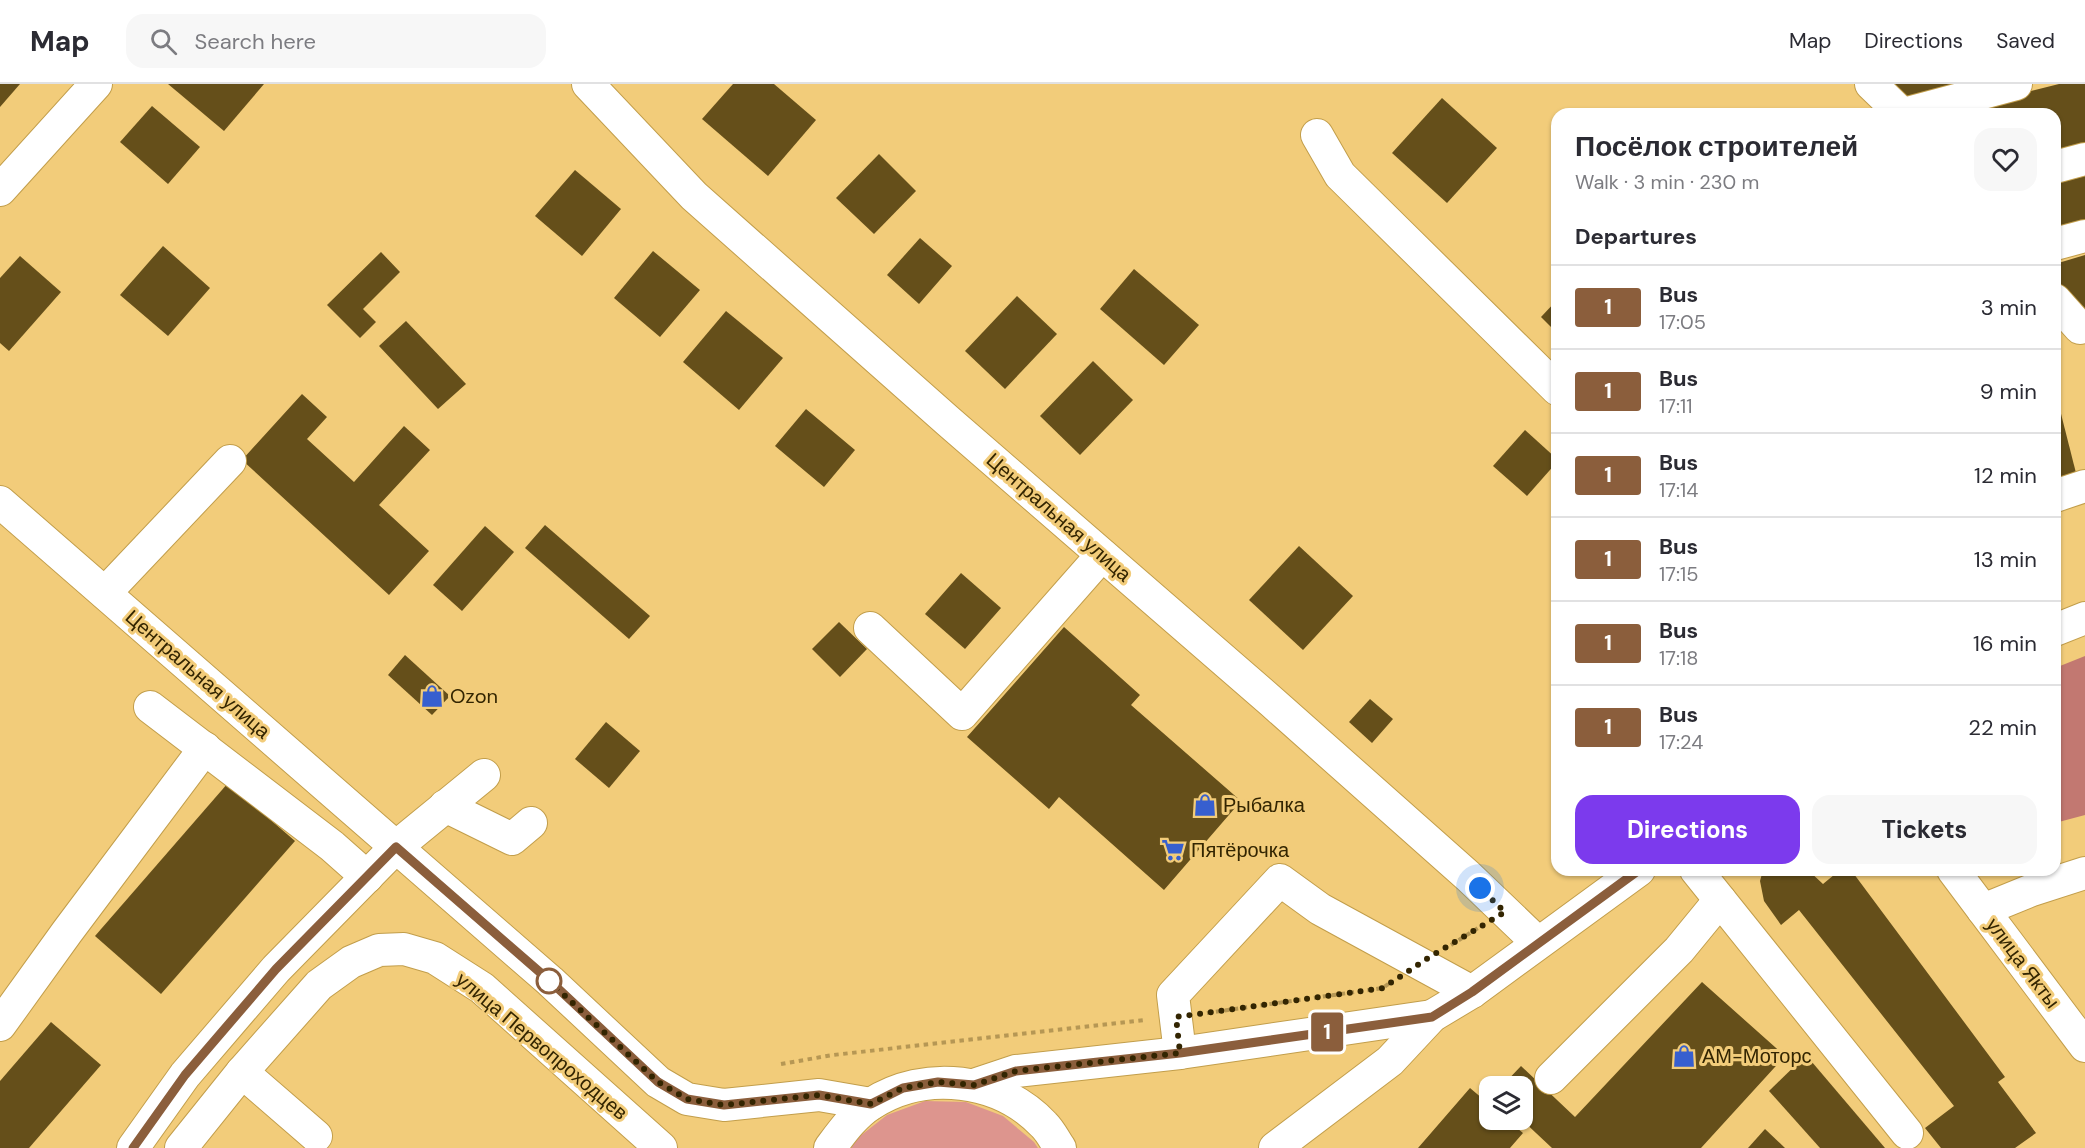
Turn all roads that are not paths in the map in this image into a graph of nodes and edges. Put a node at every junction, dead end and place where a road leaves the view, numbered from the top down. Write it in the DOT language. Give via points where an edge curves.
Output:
graph roads {
  1 [pos="96,84"];
  2 [pos="588,84"];
  3 [pos="1870,84"];
  4 [pos="2016,84"];
  5 [pos="1896,108"];
  6 [pos="1926,108"];
  7 [pos="1317,135"];
  8 [pos="2085,159"];
  9 [pos="2061,165"];
  10 [pos="0,189"];
  11 [pos="2085,236"];
  12 [pos="2061,242"];
  13 [pos="2061,307"];
  14 [pos="2085,326"];
  15 [pos="1551,382"];
  16 [pos="230,461"];
  17 [pos="2085,486"];
  18 [pos="2061,494"];
  19 [pos="0,502"];
  20 [pos="1102,555"];
  21 [pos="105,593"];
  22 [pos="2085,618"];
  23 [pos="870,628"];
  24 [pos="2061,628"];
  25 [pos="150,707"];
  26 [pos="205,748"];
  27 [pos="484,775"];
  28 [pos="445,806"];
  29 [pos="531,824"];
  30 [pos="396,847"];
  31 [pos="2085,873"];
  32 [pos="1630,876"];
  33 [pos="1701,876"];
  34 [pos="1958,876"];
  35 [pos="367,877"];
  36 [pos="1720,900"];
  37 [pos="1983,910"];
  38 [pos="1538,943"];
  39 [pos="1472,992"];
  40 [pos="1432,1017"];
  41 [pos="0,1025"];
  42 [pos="2085,1046"];
  43 [pos="1180,1053"];
  44 [pos="242,1072"];
  45 [pos="1551,1078"];
  46 [pos="974,1085"];
  47 [pos="871,1104"];
  48 [pos="1907,1132"];
  49 [pos="316,1136"];
  50 [pos="133,1148"];
  51 [pos="181,1148"];
  52 [pos="661,1148"];
  53 [pos="830,1148"];
  54 [pos="1060,1148"];
  55 [pos="1275,1148"];
  1 -- 10 [label="street"];
  2 -- 20 [label="street, Центральная улица" via="694,196"];
  3 -- 5 [label="street"];
  4 -- 6 [label="street"];
  7 -- 15 [label="street" via="1340,175"];
  8 -- 9 [label="street"];
  11 -- 12 [label="street"];
  13 -- 14 [label="street" via="2080,328"];
  16 -- 21 [label="street"];
  17 -- 18 [label="street"];
  19 -- 21 [label="street, Центральная улица"];
  20 -- 23 [label="street" via="962,714"];
  20 -- 38 [label="street, Центральная улица" via="1468,876"];
  21 -- 30 [label="street, Центральная улица"];
  22 -- 24 [label="street"];
  25 -- 26 [label="street"];
  26 -- 35 [label="street"];
  26 -- 41 [label="street"];
  27 -- 28 [label="street"];
  28 -- 29 [label="street" via="512,838"];
  28 -- 30 [label="street"];
  30 -- 35 [label="street"];
  30 -- 47 [label="street" via="550,981 658,1082 687,1099 724,1105 819,1095"];
  31 -- 37 [label="street, улица Якты"];
  32 -- 38 [label="street"];
  33 -- 36 [label="street"];
  34 -- 37 [label="street, улица Якты"];
  35 -- 50 [label="street" via="276,969 185,1075"];
  36 -- 45 [label="street" via="1679,950"];
  36 -- 48 [label="street"];
  37 -- 42 [label="street, улица Якты"];
  38 -- 39 [label="street"];
  39 -- 40 [label="street"];
  39 -- 43 [label="street" via="1320,909 1280,880 1173,995"];
  40 -- 43 [label="street"];
  40 -- 55 [label="street" via="1390,1061"];
  43 -- 46 [label="street" via="1016,1071"];
  44 -- 49 [label="street"];
  44 -- 51 [label="street, улица Первопроходцев"];
  44 -- 52 [label="street, улица Первопроходцев" via="319,985 360,958 379,950 404,949 435,958 482,988"];
  46 -- 47 [label="street" via="938,1082 903,1088"];
  46 -- 54 [label="street" via="1013,1100 1045,1125"];
  47 -- 53 [label="street" via="845,1126"];
}
